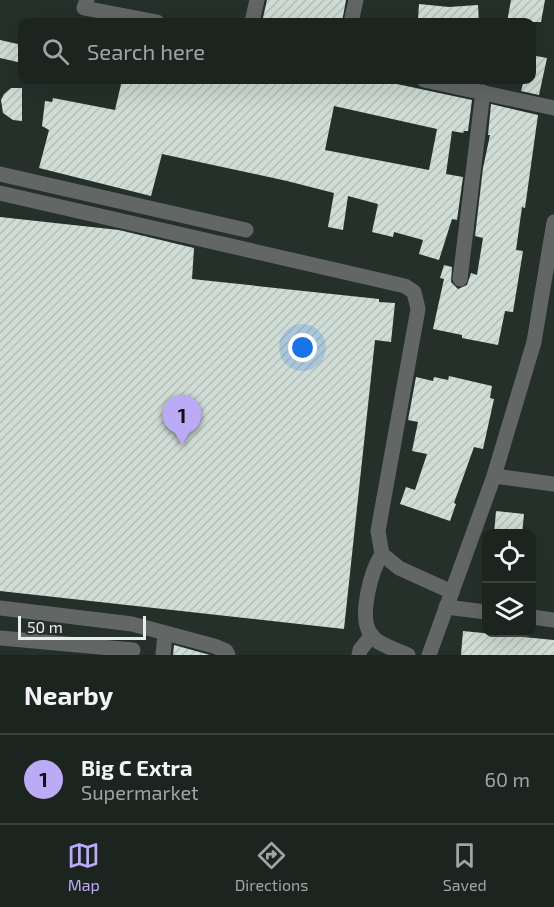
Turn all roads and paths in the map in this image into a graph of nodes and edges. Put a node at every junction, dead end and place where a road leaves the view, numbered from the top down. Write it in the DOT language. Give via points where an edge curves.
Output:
graph roads {
  1 [pos="258,0"];
  2 [pos="356,0"];
  3 [pos="86,4"];
  4 [pos="141,18"];
  5 [pos="253,18"];
  6 [pos="352,18"];
  7 [pos="444,84"];
  8 [pos="483,92"];
  9 [pos="554,108"];
  10 [pos="0,174"];
  11 [pos="0,193"];
  12 [pos="554,224"];
  13 [pos="246,230"];
  14 [pos="460,279"];
  15 [pos="494,476"];
  16 [pos="554,484"];
  17 [pos="382,554"];
  18 [pos="452,592"];
  19 [pos="446,607"];
  20 [pos="0,608"];
  21 [pos="482,612"];
  22 [pos="536,618"];
  23 [pos="91,619"];
  24 [pos="554,620"];
  25 [pos="165,634"];
  26 [pos="372,636"];
  27 [pos="0,638"];
  28 [pos="90,646"];
  29 [pos="133,650"];
  30 [pos="163,655"];
  31 [pos="228,655"];
  32 [pos="359,655"];
  33 [pos="408,655"];
  34 [pos="429,655"];
  1 -- 5 [label="street"];
  2 -- 6 [label="street"];
  3 -- 4 [label="street"];
  7 -- 8 [label="street"];
  8 -- 9 [label="street"];
  8 -- 14 [label="street"];
  10 -- 13 [label="street"];
  11 -- 17 [label="street" via="405,286 414,292 418,309 378,531"];
  12 -- 15 [label="street" via="534,342"];
  15 -- 16 [label="street"];
  15 -- 18 [label="street"];
  17 -- 18 [label="street" via="399,568"];
  17 -- 26 [label="street" via="367,598 366,620"];
  18 -- 19 [label="street"];
  19 -- 21 [label="street"];
  19 -- 34 [label="street"];
  20 -- 23 [label="street"];
  22 -- 24 [label="street"];
  23 -- 25 [label="street" via="132,624"];
  23 -- 28 [label="street"];
  25 -- 30 [label="street"];
  25 -- 31 [label="street" via="214,646"];
  26 -- 32 [label="street"];
  26 -- 33 [label="street"];
  27 -- 28 [label="street"];
  28 -- 29 [label="street"];
}
